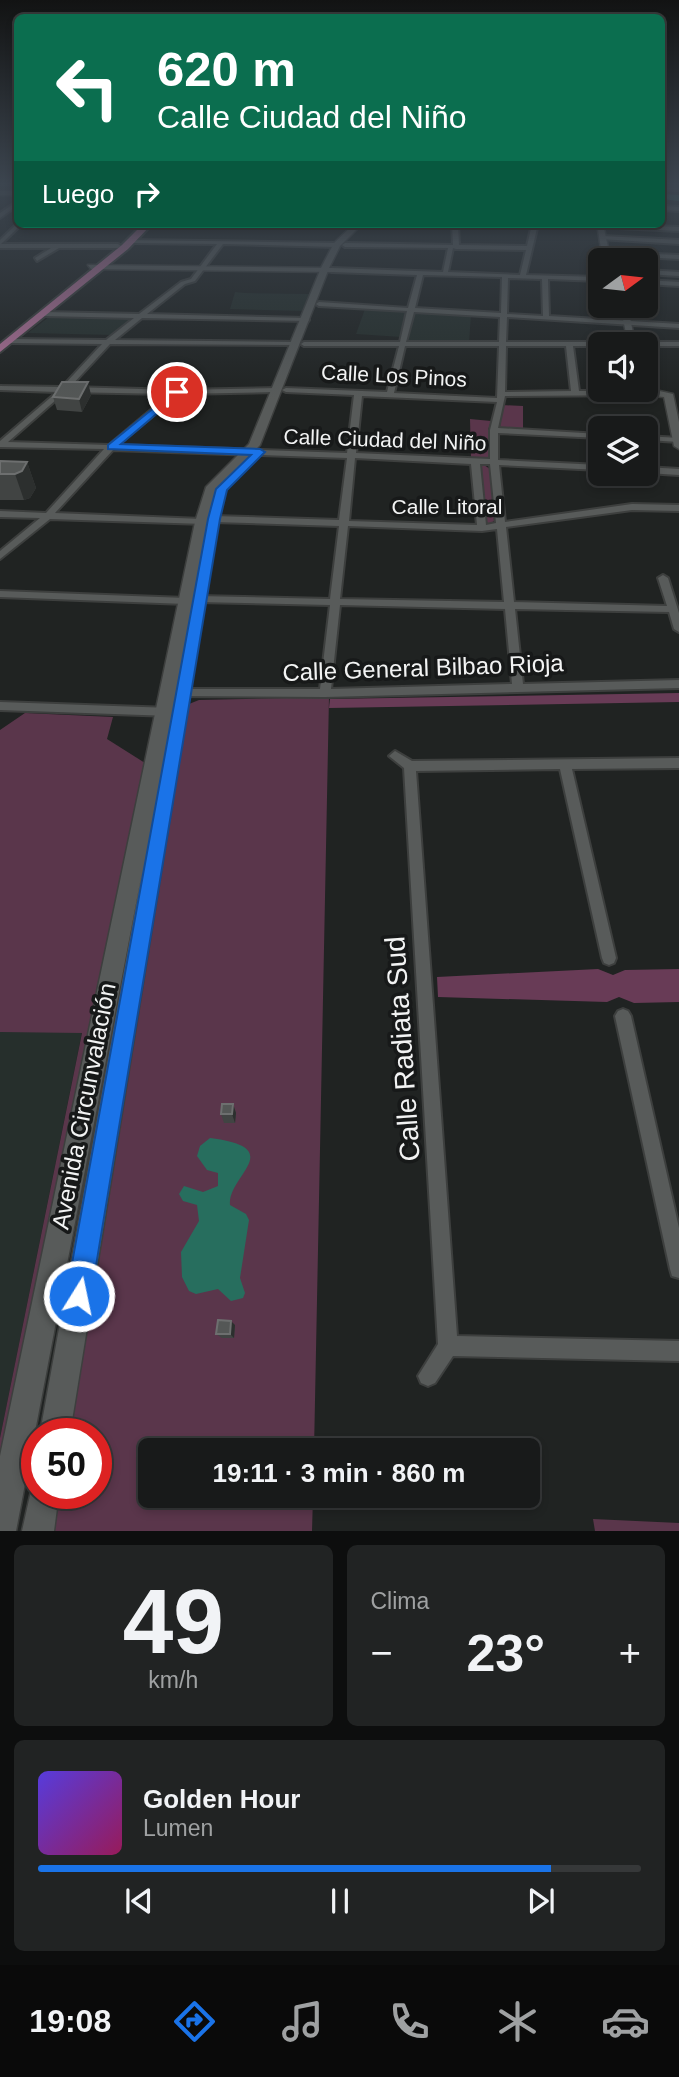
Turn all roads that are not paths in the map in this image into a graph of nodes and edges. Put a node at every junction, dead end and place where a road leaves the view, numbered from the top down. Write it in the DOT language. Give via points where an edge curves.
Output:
graph roads {
  1 [pos="41,256"];
  2 [pos="107,256"];
  3 [pos="107,256"];
  4 [pos="211,256"];
  5 [pos="335,256"];
  6 [pos="450,256"];
  7 [pos="527,256"];
  8 [pos="658,257"];
  9 [pos="679,257"];
  10 [pos="37,259"];
  11 [pos="95,267"];
  12 [pos="202,269"];
  13 [pos="328,270"];
  14 [pos="420,273"];
  15 [pos="658,273"];
  16 [pos="444,274"];
  17 [pos="679,274"];
  18 [pos="505,275"];
  19 [pos="523,275"];
  20 [pos="545,276"];
  21 [pos="588,278"];
  22 [pos="658,283"];
  23 [pos="679,284"];
  24 [pos="319,304"];
  25 [pos="411,310"];
  26 [pos="44,314"];
  27 [pos="144,316"];
  28 [pos="502,316"];
  29 [pos="626,318"];
  30 [pos="546,319"];
  31 [pos="306,320"];
  32 [pos="627,323"];
  33 [pos="679,326"];
  34 [pos="629,332"];
  35 [pos="5,341"];
  36 [pos="108,342"];
  37 [pos="300,344"];
  38 [pos="658,344"];
  39 [pos="679,344"];
  40 [pos="404,345"];
  41 [pos="504,345"];
  42 [pos="569,345"];
  43 [pos="588,345"];
  44 [pos="0,349"];
  45 [pos="0,388"];
  46 [pos="64,389"];
  47 [pos="281,390"];
  48 [pos="177,392"];
  49 [pos="575,392"];
  50 [pos="588,392"];
  51 [pos="358,394"];
  52 [pos="674,394"];
  53 [pos="390,395"];
  54 [pos="501,397"];
  55 [pos="494,430"];
  56 [pos="588,435"];
  57 [pos="658,440"];
  58 [pos="678,442"];
  59 [pos="0,444"];
  60 [pos="111,447"];
  61 [pos="255,452"];
  62 [pos="351,456"];
  63 [pos="475,461"];
  64 [pos="494,462"];
  65 [pos="588,466"];
  66 [pos="658,471"];
  67 [pos="679,472"];
  68 [pos="679,509"];
  69 [pos="0,514"];
  70 [pos="49,515"];
  71 [pos="208,521"];
  72 [pos="343,524"];
  73 [pos="498,527"];
  74 [pos="482,528"];
  75 [pos="0,556"];
  76 [pos="663,578"];
  77 [pos="0,594"];
  78 [pos="192,600"];
  79 [pos="332,604"];
  80 [pos="507,606"];
  81 [pos="673,609"];
  82 [pos="679,629"];
  83 [pos="679,684"];
  84 [pos="518,686"];
  85 [pos="325,693"];
  86 [pos="173,703"];
  87 [pos="0,706"];
  88 [pos="395,756"];
  89 [pos="679,763"];
  90 [pos="565,765"];
  91 [pos="410,766"];
  92 [pos="609,958"];
  93 [pos="623,1016"];
  94 [pos="679,1269"];
  95 [pos="448,1346"];
  96 [pos="679,1350"];
  97 [pos="428,1376"];
  98 [pos="57,1418"];
  99 [pos="41,1509"];
  100 [pos="0,1531"];
  101 [pos="38,1531"];
  1 -- 10 [label="street"];
  2 -- 11 [label="main road"];
  3 -- 11 [label="main road"];
  4 -- 12 [label="street"];
  5 -- 13 [label="main road, Avenida Circunvalación"];
  6 -- 16 [label="street"];
  7 -- 19 [label="street"];
  8 -- 9 [label="street"];
  11 -- 12 [label="street"];
  11 -- 26 [label="main road"];
  11 -- 35 [label="main road"];
  12 -- 13 [label="street"];
  12 -- 27 [label="street"];
  13 -- 14 [label="street"];
  13 -- 24 [label="main road, Avenida Circunvalación"];
  13 -- 31 [label="main road, Avenida Circunvalación"];
  14 -- 16 [label="street"];
  14 -- 25 [label="street"];
  15 -- 17 [label="street"];
  16 -- 18 [label="street"];
  18 -- 19 [label="street"];
  18 -- 28 [label="street"];
  19 -- 20 [label="street"];
  20 -- 21 [label="street"];
  20 -- 30 [label="street"];
  22 -- 23 [label="street"];
  24 -- 25 [label="street"];
  24 -- 37 [label="main road, Avenida Circunvalación"];
  25 -- 28 [label="street"];
  25 -- 40 [label="street"];
  26 -- 27 [label="street"];
  26 -- 35 [label="main road"];
  27 -- 31 [label="street"];
  27 -- 36 [label="street"];
  28 -- 30 [label="street"];
  28 -- 41 [label="street"];
  29 -- 32 [label="street"];
  30 -- 32 [label="street"];
  31 -- 37 [label="main road, Avenida Circunvalación"];
  32 -- 33 [label="street"];
  32 -- 34 [label="street"];
  35 -- 36 [label="street"];
  35 -- 44 [label="main road"];
  36 -- 37 [label="street"];
  36 -- 46 [label="street"];
  37 -- 40 [label="street"];
  37 -- 47 [label="main road, Avenida Circunvalación"];
  38 -- 39 [label="street"];
  40 -- 41 [label="street"];
  40 -- 53 [label="street"];
  41 -- 42 [label="street"];
  41 -- 54 [label="street"];
  42 -- 43 [label="street"];
  42 -- 49 [label="street"];
  45 -- 46 [label="street, Calle Los Pinos"];
  46 -- 48 [label="street, Calle Los Pinos"];
  46 -- 59 [label="street"];
  47 -- 48 [label="street, Calle Los Pinos"];
  47 -- 51 [label="street, Calle Los Pinos"];
  47 -- 61 [label="main road, Avenida Circunvalación"];
  48 -- 60 [label="street"];
  49 -- 50 [label="street, Calle Los Pinos"];
  49 -- 54 [label="street, Calle Los Pinos"];
  51 -- 53 [label="street, Calle Los Pinos"];
  51 -- 62 [label="street"];
  52 -- 58 [label="street"];
  53 -- 54 [label="street, Calle Los Pinos"];
  54 -- 55 [label="street"];
  55 -- 56 [label="street"];
  55 -- 64 [label="street"];
  57 -- 58 [label="street"];
  59 -- 60 [label="street, Calle Ciudad del Niño"];
  60 -- 61 [label="street, Calle Ciudad del Niño"];
  60 -- 70 [label="street"];
  61 -- 62 [label="street, Calle Ciudad del Niño"];
  61 -- 71 [label="main road, Avenida Circunvalación" via="212,487"];
  62 -- 63 [label="street, Calle Ciudad del Niño"];
  62 -- 72 [label="street"];
  63 -- 64 [label="street, Calle Ciudad del Niño"];
  63 -- 74 [label="street"];
  64 -- 65 [label="street, Calle Ciudad del Niño"];
  64 -- 73 [label="street"];
  66 -- 67 [label="street"];
  68 -- 73 [label="street, Calle Litoral" via="632,507"];
  69 -- 70 [label="street, Calle Litoral"];
  70 -- 71 [label="street, Calle Litoral"];
  70 -- 75 [label="street"];
  71 -- 72 [label="street, Calle Litoral"];
  71 -- 78 [label="main road, Avenida Circunvalación"];
  72 -- 74 [label="street, Calle Litoral"];
  72 -- 79 [label="street"];
  73 -- 74 [label="street, Calle Litoral"];
  73 -- 80 [label="street"];
  76 -- 81 [label="street"];
  77 -- 78 [label="street"];
  78 -- 79 [label="street"];
  78 -- 86 [label="main road, Avenida Circunvalación"];
  79 -- 80 [label="street"];
  79 -- 85 [label="street"];
  80 -- 81 [label="street"];
  80 -- 84 [label="street"];
  81 -- 82 [label="street"];
  83 -- 84 [label="street, Calle General Bilbao Rioja"];
  84 -- 85 [label="street, Calle General Bilbao Rioja"];
  85 -- 86 [label="street, Calle General Bilbao Rioja"];
  86 -- 87 [label="street, Calle General Bilbao Rioja"];
  86 -- 98 [label="main road, Avenida Circunvalación"];
  86 -- 100 [label="main road, Avenida Circunvalación"];
  88 -- 91 [label="street"];
  89 -- 90 [label="street"];
  90 -- 91 [label="street"];
  90 -- 92 [label="street"];
  91 -- 95 [label="street, Calle Radiata Sud"];
  93 -- 94 [label="street"];
  95 -- 96 [label="street"];
  95 -- 97 [label="street"];
  99 -- 101 [label="main road"];
}
